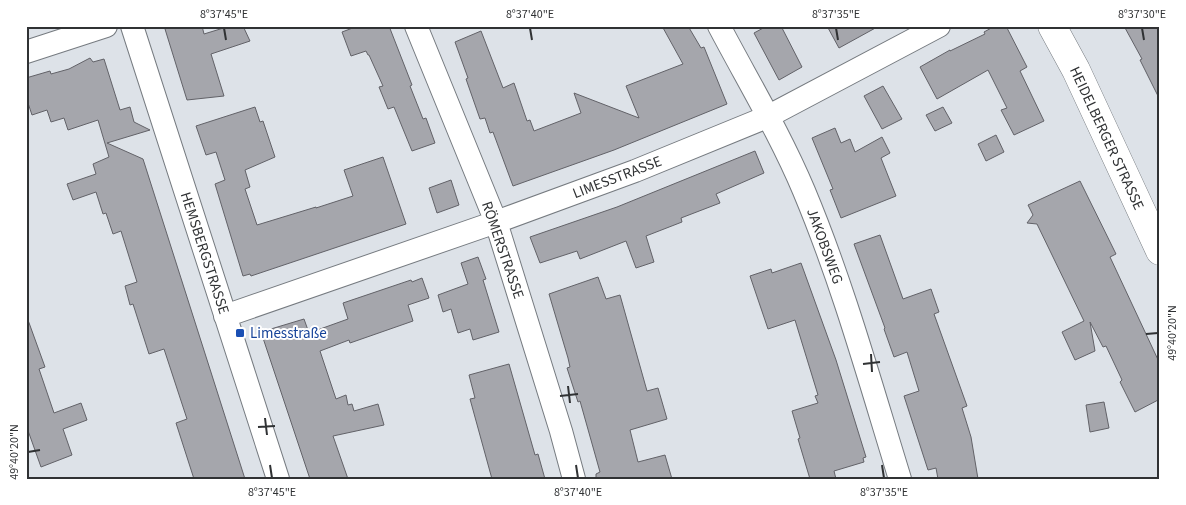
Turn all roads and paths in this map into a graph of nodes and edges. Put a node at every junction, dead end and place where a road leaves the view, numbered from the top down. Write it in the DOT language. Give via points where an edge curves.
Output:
graph roads {
  1 [pos="106,26"];
  2 [pos="132,26"];
  3 [pos="416,26"];
  4 [pos="719,26"];
  5 [pos="939,26"];
  6 [pos="1052,26"];
  7 [pos="26,52"];
  8 [pos="768,117"];
  9 [pos="496,222"];
  10 [pos="1160,251"];
  11 [pos="225,316"];
  12 [pos="278,479"];
  13 [pos="574,479"];
  14 [pos="900,479"];
  1 -- 7 [label="street"];
  2 -- 11 [label="street, HEMSBERGSTRASSE"];
  3 -- 9 [label="street, RÖMERSTRASSE"];
  4 -- 8 [label="street, JAKOBSWEG"];
  5 -- 8 [label="street, LIMESSTRASSE"];
  6 -- 10 [label="street, HEIDELBERGER STRASSE" via="1076,70"];
  8 -- 9 [label="street, LIMESSTRASSE" via="635,172"];
  8 -- 14 [label="street, JAKOBSWEG" via="804,191 833,266"];
  9 -- 11 [label="street, LIMESSTRASSE"];
  9 -- 13 [label="street, RÖMERSTRASSE"];
  11 -- 12 [label="street, HEMSBERGSTRASSE"];
}
